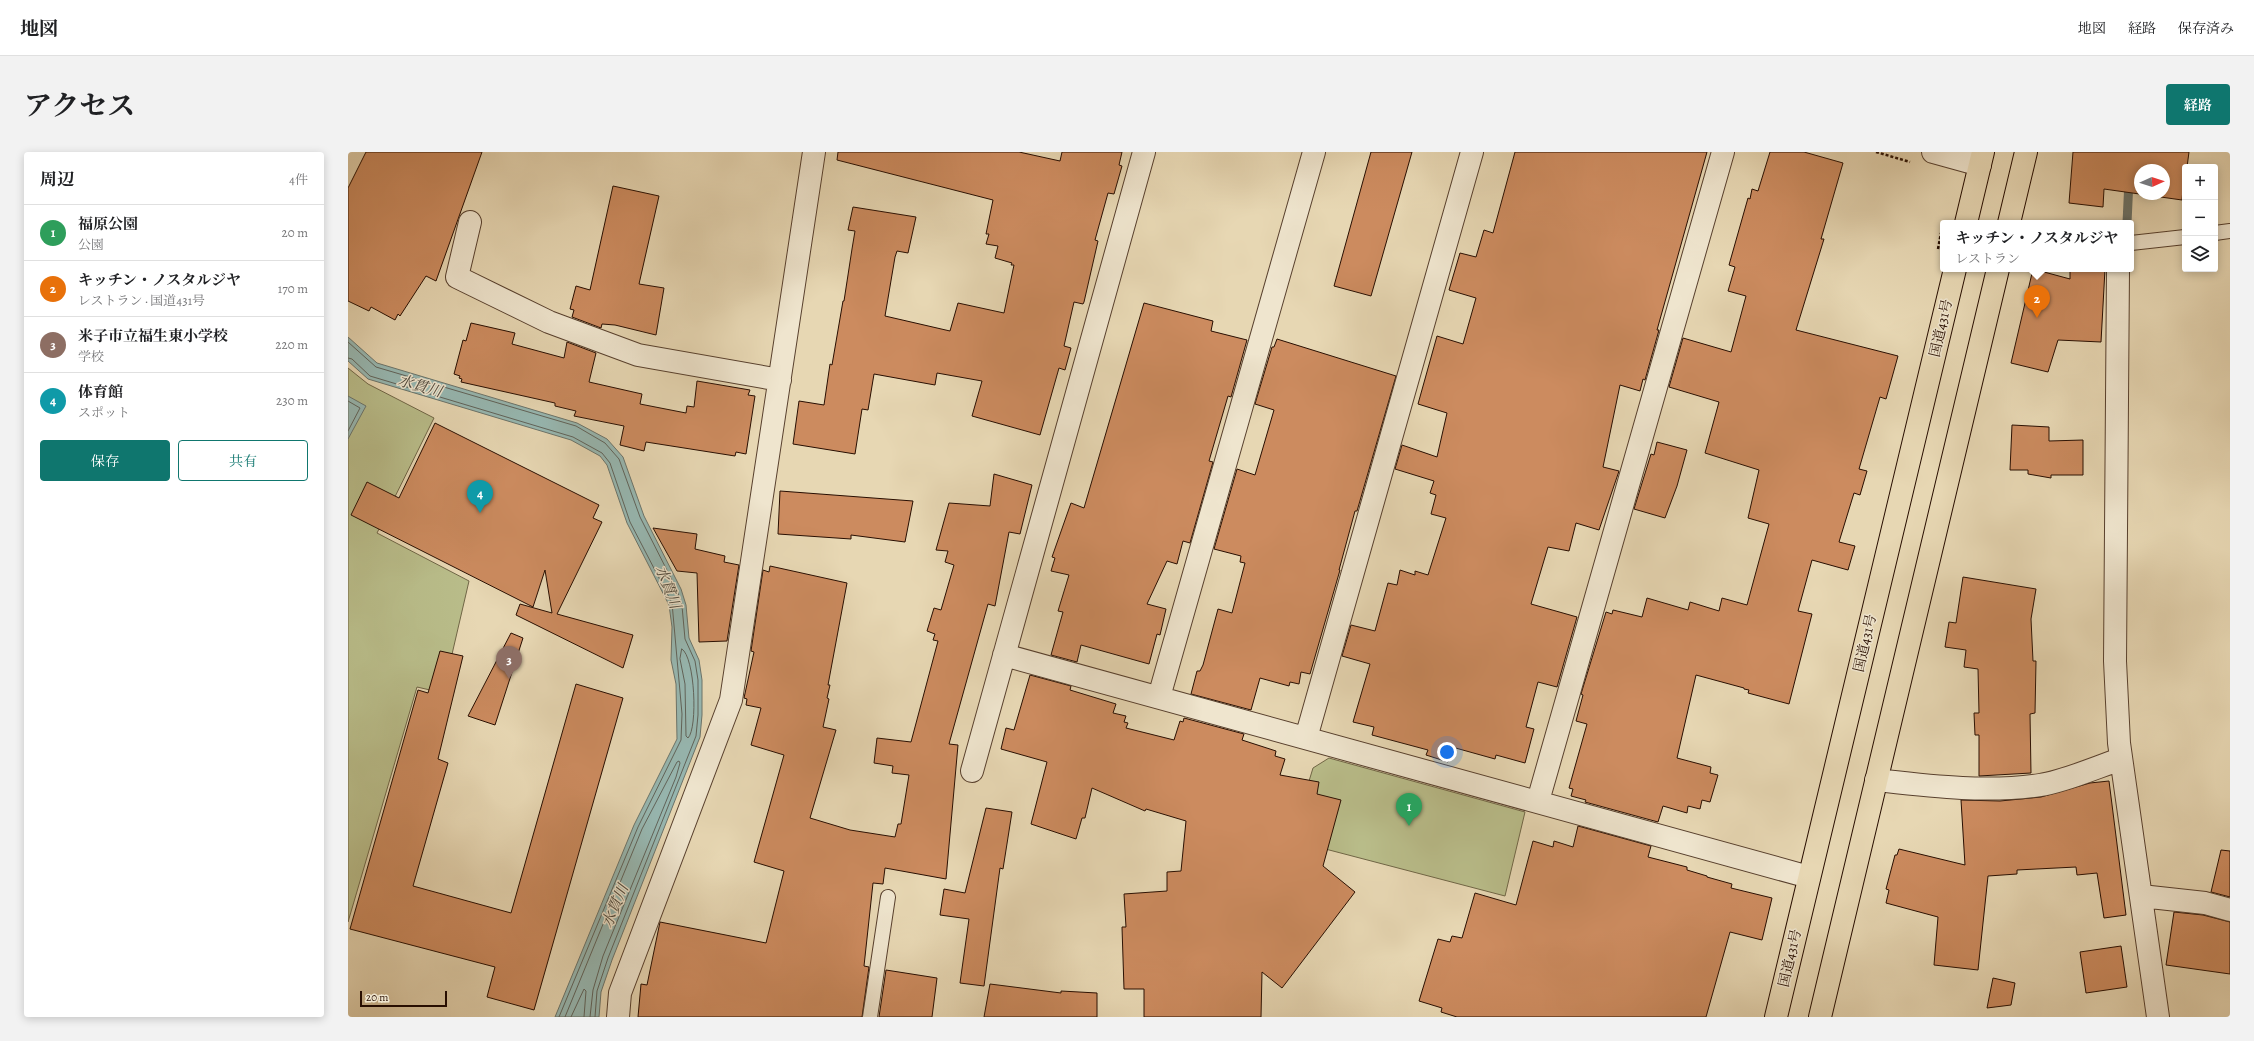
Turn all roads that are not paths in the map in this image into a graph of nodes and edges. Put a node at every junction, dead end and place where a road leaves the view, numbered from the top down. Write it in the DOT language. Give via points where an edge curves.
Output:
graph roads {
  1 [pos="814,152"];
  2 [pos="1144,152"];
  3 [pos="1314,152"];
  4 [pos="1472,152"];
  5 [pos="1723,152"];
  6 [pos="1933,152"];
  7 [pos="2026,152"];
  8 [pos="1981,159"];
  9 [pos="1967,220"];
  10 [pos="2010,220"];
  11 [pos="470,222"];
  12 [pos="2230,231"];
  13 [pos="2218,233"];
  14 [pos="2182,237"];
  15 [pos="2134,243"];
  16 [pos="1954,272"];
  17 [pos="1997,272"];
  18 [pos="2118,272"];
  19 [pos="780,380"];
  20 [pos="1004,655"];
  21 [pos="1159,697"];
  22 [pos="1306,738"];
  23 [pos="2121,759"];
  24 [pos="972,771"];
  25 [pos="1876,780"];
  26 [pos="1538,801"];
  27 [pos="1809,877"];
  28 [pos="2141,896"];
  29 [pos="888,897"];
  30 [pos="2230,910"];
  31 [pos="618,1017"];
  32 [pos="870,1017"];
  33 [pos="1776,1017"];
  34 [pos="1820,1017"];
  35 [pos="2158,1017"];
  1 -- 19 [label="street"];
  2 -- 20 [label="street"];
  3 -- 21 [label="street"];
  4 -- 22 [label="street"];
  5 -- 26 [label="street"];
  6 -- 8 [label="street"];
  7 -- 10 [label="highway"];
  8 -- 9 [label="highway"];
  11 -- 19 [label="street" via="457,277 549,322 638,355"];
  12 -- 13 [label="lane"];
  14 -- 15 [label="lane"];
  16 -- 27 [label="highway, 国道431号"];
  17 -- 25 [label="highway"];
  18 -- 23 [label="street" via="2115,661"];
  19 -- 31 [label="street" via="730,700 620,993"];
  20 -- 21 [label="street"];
  20 -- 24 [label="street"];
  21 -- 22 [label="street"];
  22 -- 26 [label="street"];
  23 -- 25 [label="street" via="2042,785 2005,788 1939,787"];
  23 -- 28 [label="street"];
  25 -- 34 [label="highway"];
  26 -- 27 [label="street"];
  27 -- 33 [label="highway, 国道431号"];
  28 -- 30 [label="street" via="2205,902"];
  28 -- 35 [label="street"];
  29 -- 32 [label="lane"];
}
